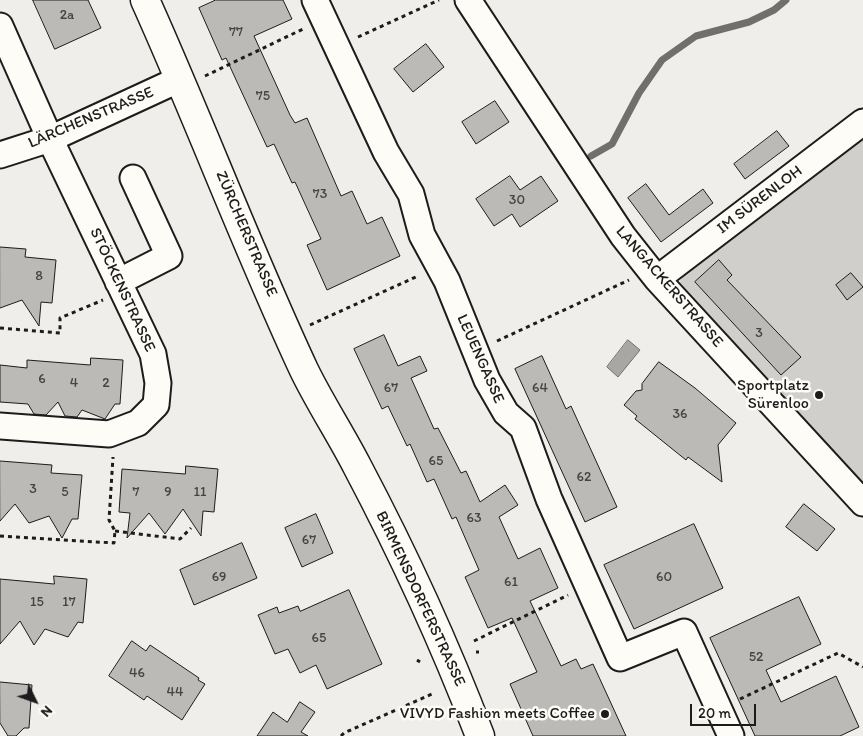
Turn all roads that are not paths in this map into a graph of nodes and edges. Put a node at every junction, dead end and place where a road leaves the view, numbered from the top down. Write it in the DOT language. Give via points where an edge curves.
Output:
graph roads {
  1 [pos="144,0"];
  2 [pos="468,0"];
  3 [pos="320,8"];
  4 [pos="0,26"];
  5 [pos="180,79"];
  6 [pos="863,122"];
  7 [pos="50,139"];
  8 [pos="0,154"];
  9 [pos="133,178"];
  10 [pos="654,274"];
  11 [pos="120,286"];
  12 [pos="0,426"];
  13 [pos="356,464"];
  14 [pos="863,503"];
  15 [pos="480,736"];
  16 [pos="731,736"];
  1 -- 5 [label="main road, ZÜRCHERSTRASSE"];
  2 -- 10 [label="street, LANGACKERSTRASSE" via="590,189"];
  3 -- 16 [label="street, LEUENGASSE" via="386,152 411,194 422,235 447,282 500,404 523,428 549,499 620,658 684,632"];
  4 -- 7 [label="street, STÖCKENSTRASSE"];
  5 -- 7 [label="street, LÄRCHENSTRASSE"];
  5 -- 13 [label="main road, ZÜRCHERSTRASSE" via="293,346"];
  6 -- 10 [label="street, IM SÜRENLOH"];
  7 -- 8 [label="street, LÄRCHENSTRASSE"];
  7 -- 11 [label="street, STÖCKENSTRASSE"];
  9 -- 11 [label="street" via="169,256"];
  10 -- 14 [label="street, LANGACKERSTRASSE"];
  11 -- 12 [label="street, STÖCKENSTRASSE" via="153,354 158,383 156,405 138,423 108,434"];
  13 -- 15 [label="main road, BIRMENSDORFERSTRASSE" via="390,530"];
}
